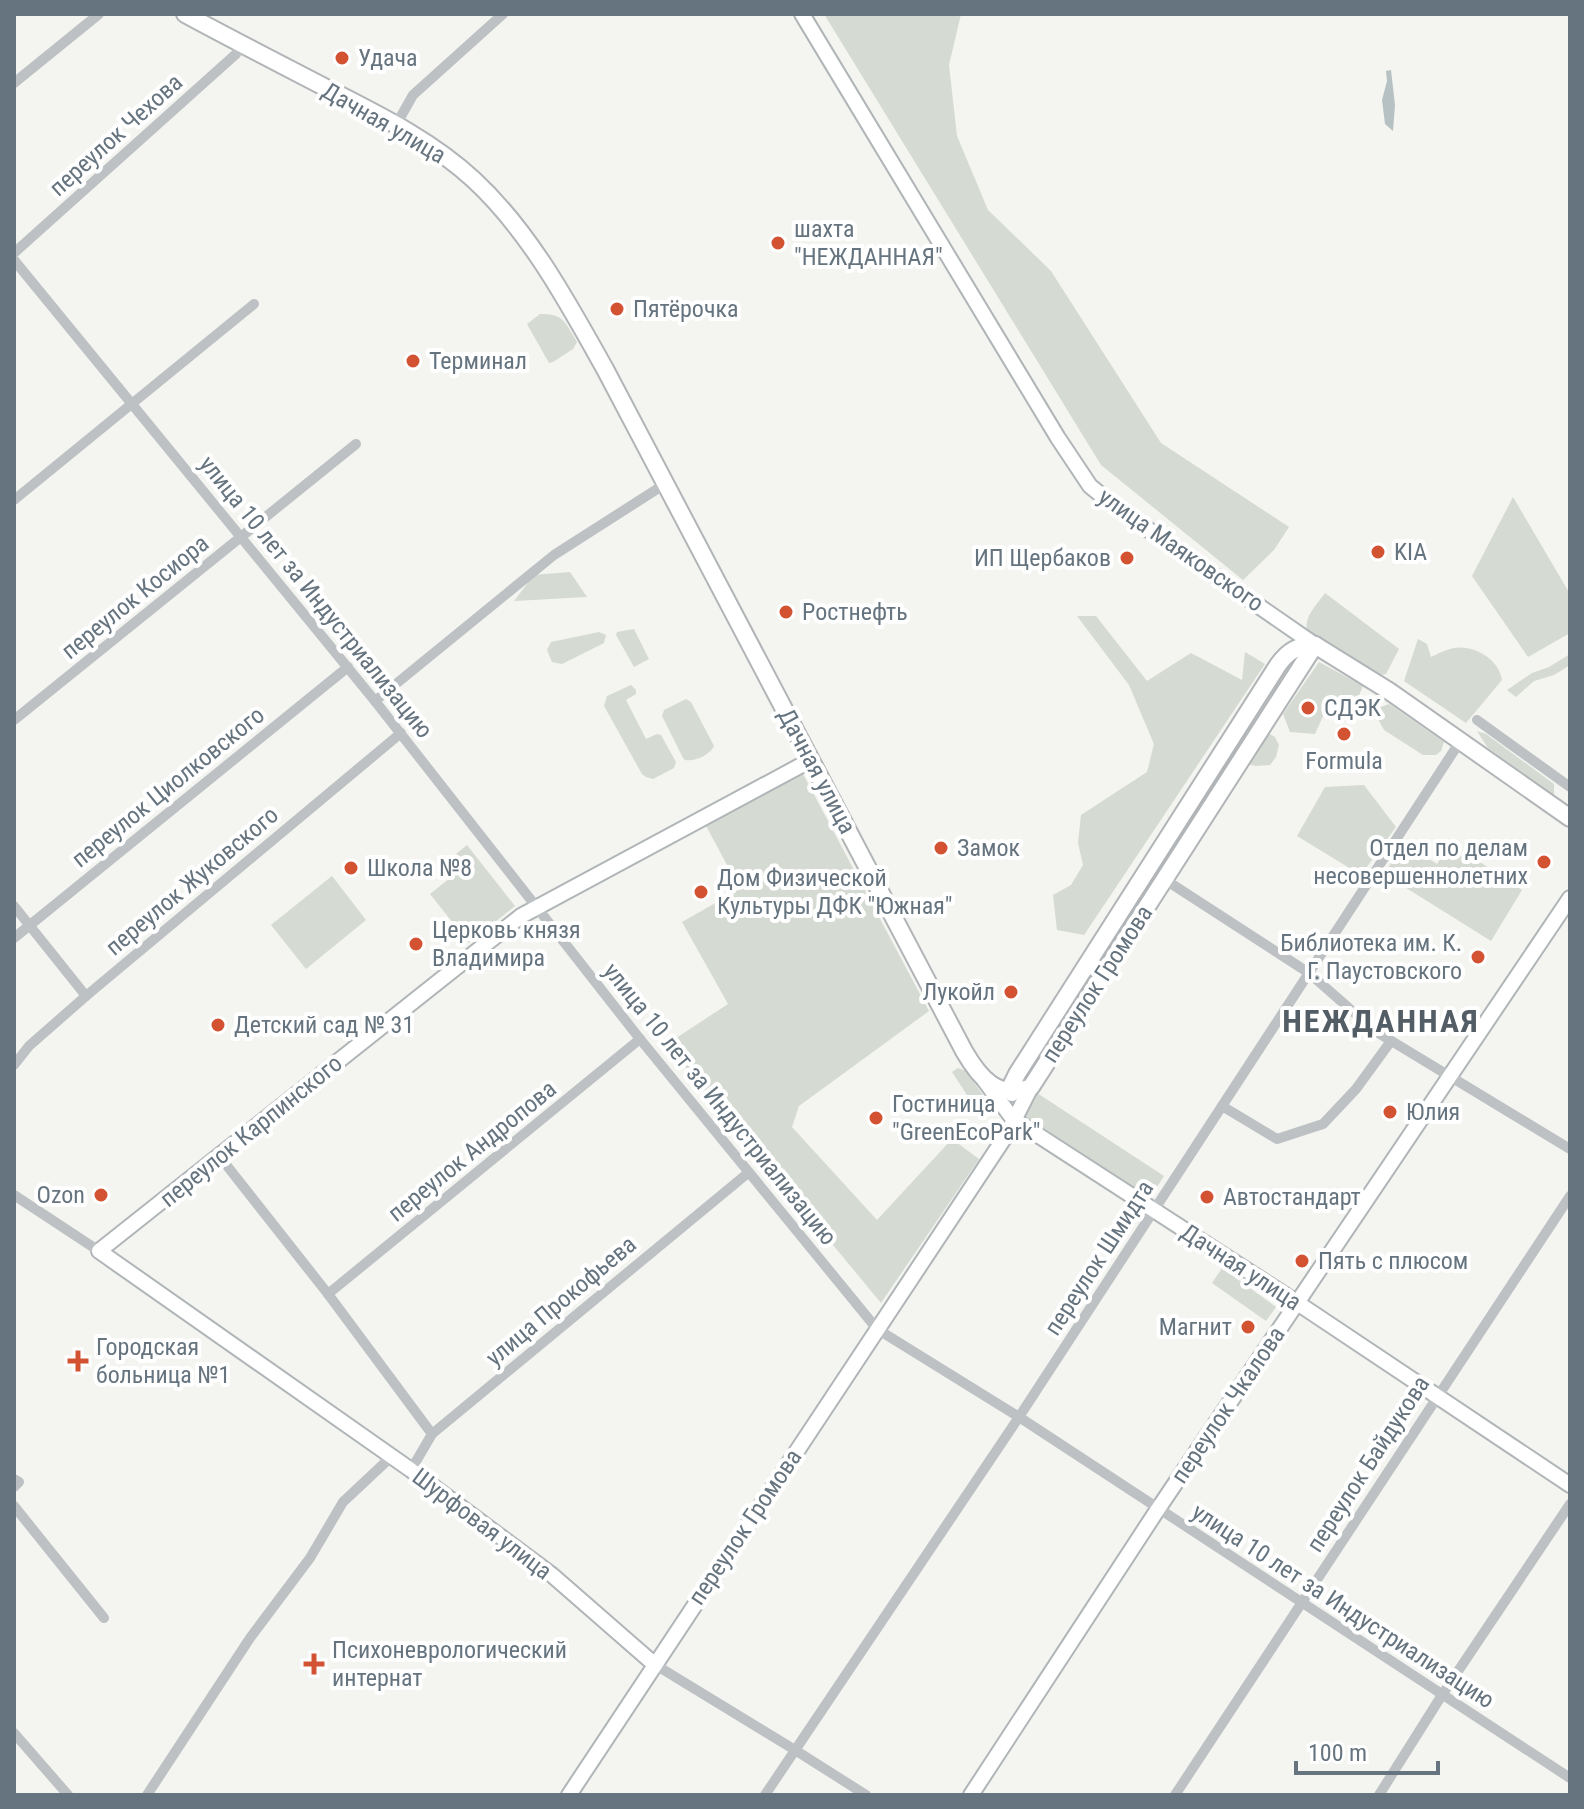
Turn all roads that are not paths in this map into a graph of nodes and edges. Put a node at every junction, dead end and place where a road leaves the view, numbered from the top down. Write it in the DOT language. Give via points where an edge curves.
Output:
graph roads {
  1 [pos="99,14"];
  2 [pos="185,14"];
  3 [pos="202,14"];
  4 [pos="503,14"];
  5 [pos="802,14"];
  6 [pos="243,40"];
  7 [pos="14,83"];
  8 [pos="398,121"];
  9 [pos="14,253"];
  10 [pos="14,260"];
  11 [pos="254,304"];
  12 [pos="131,404"];
  13 [pos="356,444"];
  14 [pos="669,482"];
  15 [pos="14,500"];
  16 [pos="241,538"];
  17 [pos="1315,645"];
  18 [pos="348,667"];
  19 [pos="375,701"];
  20 [pos="14,720"];
  21 [pos="1477,720"];
  22 [pos="401,733"];
  23 [pos="1461,740"];
  24 [pos="814,758"];
  25 [pos="1570,787"];
  26 [pos="1570,818"];
  27 [pos="1164,879"];
  28 [pos="1570,898"];
  29 [pos="14,906"];
  30 [pos="537,907"];
  31 [pos="30,926"];
  32 [pos="14,938"];
  33 [pos="1309,973"];
  34 [pos="86,996"];
  35 [pos="640,1039"];
  36 [pos="1391,1041"];
  37 [pos="14,1065"];
  38 [pos="983,1073"];
  39 [pos="1017,1074"];
  40 [pos="1450,1077"];
  41 [pos="1031,1087"];
  42 [pos="1012,1093"];
  43 [pos="1222,1106"];
  44 [pos="1013,1119"];
  45 [pos="1570,1149"];
  46 [pos="220,1157"];
  47 [pos="748,1173"];
  48 [pos="14,1195"];
  49 [pos="1570,1196"];
  50 [pos="1154,1210"];
  51 [pos="99,1251"];
  52 [pos="328,1294"];
  53 [pos="1296,1302"];
  54 [pos="877,1329"];
  55 [pos="1436,1397"];
  56 [pos="1019,1417"];
  57 [pos="432,1434"];
  58 [pos="391,1457"];
  59 [pos="411,1470"];
  60 [pos="1570,1485"];
  61 [pos="1570,1504"];
  62 [pos="14,1506"];
  63 [pos="1158,1509"];
  64 [pos="1301,1603"];
  65 [pos="104,1618"];
  66 [pos="654,1664"];
  67 [pos="1442,1695"];
  68 [pos="14,1733"];
  69 [pos="795,1750"];
  70 [pos="1570,1778"];
  71 [pos="68,1795"];
  72 [pos="147,1795"];
  73 [pos="569,1795"];
  74 [pos="765,1795"];
  75 [pos="866,1795"];
  76 [pos="971,1795"];
  77 [pos="1175,1795"];
  78 [pos="1379,1795"];
  1 -- 7 [label="street"];
  2 -- 6 [label="main road, Дачная улица"];
  3 -- 6 [label="main road, Дачная улица"];
  4 -- 8 [label="street" via="413,95"];
  5 -- 17 [label="street, улица Маяковского" via="1090,486"];
  6 -- 8 [label="main road, Дачная улица"];
  6 -- 9 [label="street, переулок Чехова" via="236,54"];
  8 -- 14 [label="main road, Дачная улица" via="498,204 561,286"];
  10 -- 12 [label="street, улица 10 лет за Индустриализацию"];
  11 -- 12 [label="street"];
  12 -- 15 [label="street"];
  12 -- 16 [label="street, улица 10 лет за Индустриализацию"];
  13 -- 16 [label="street, переулок Косиора"];
  14 -- 19 [label="street" via="554,555"];
  14 -- 24 [label="main road, Дачная улица"];
  16 -- 18 [label="street, улица 10 лет за Индустриализацию"];
  16 -- 20 [label="street, переулок Косиора"];
  17 -- 23 [label="main road, улица Маяковского"];
  17 -- 27 [label="main road, переулок Громова"];
  17 -- 39 [label="main road, переулок Громова" via="1285,654"];
  18 -- 19 [label="street, улица 10 лет за Индустриализацию"];
  18 -- 31 [label="street, переулок Циолковского"];
  19 -- 22 [label="street, улица 10 лет за Индустриализацию"];
  21 -- 25 [label="street"];
  22 -- 30 [label="street, улица 10 лет за Индустриализацию"];
  22 -- 34 [label="street, переулок Жуковского"];
  23 -- 26 [label="main road, улица Маяковского"];
  23 -- 33 [label="street, переулок Шмидта"];
  24 -- 30 [label="street, переулок Карпинского"];
  24 -- 38 [label="main road, Дачная улица" via="940,1007"];
  27 -- 33 [label="street"];
  27 -- 41 [label="main road, переулок Громова"];
  28 -- 40 [label="street, переулок Чкалова"];
  29 -- 31 [label="street"];
  30 -- 35 [label="street, улица 10 лет за Индустриализацию"];
  30 -- 46 [label="street, переулок Карпинского"];
  31 -- 32 [label="street, переулок Циолковского"];
  31 -- 34 [label="street"];
  33 -- 36 [label="street"];
  33 -- 43 [label="street, переулок Шмидта"];
  34 -- 37 [label="street, переулок Жуковского"];
  35 -- 47 [label="street, улица 10 лет за Индустриализацию"];
  35 -- 52 [label="street, переулок Андропова"];
  36 -- 40 [label="street"];
  36 -- 43 [label="street" via="1323,1124 1277,1139"];
  38 -- 39 [label="main road, переулок Громова"];
  38 -- 42 [label="main road"];
  38 -- 44 [label="street, Дачная улица"];
  39 -- 42 [label="main road"];
  40 -- 45 [label="street"];
  40 -- 53 [label="street, переулок Чкалова"];
  41 -- 42 [label="main road"];
  41 -- 44 [label="street, переулок Громова"];
  42 -- 44 [label="street"];
  43 -- 50 [label="street, переулок Шмидта"];
  44 -- 50 [label="street, Дачная улица"];
  44 -- 54 [label="street, переулок Громова"];
  46 -- 51 [label="street, переулок Карпинского"];
  46 -- 52 [label="street, Шурфовая улица"];
  47 -- 54 [label="street, улица 10 лет за Индустриализацию"];
  47 -- 57 [label="street, улица Прокофьева"];
  48 -- 51 [label="street"];
  49 -- 55 [label="street, переулок Байдукова"];
  50 -- 53 [label="street, Дачная улица"];
  50 -- 56 [label="street, переулок Шмидта"];
  51 -- 58 [label="street, Шурфовая улица"];
  52 -- 57 [label="street, Шурфовая улица"];
  53 -- 55 [label="street, Дачная улица"];
  53 -- 63 [label="street, переулок Чкалова"];
  54 -- 56 [label="street, улица 10 лет за Индустриализацию"];
  54 -- 66 [label="street, переулок Громова"];
  55 -- 60 [label="street, Дачная улица"];
  55 -- 64 [label="street, переулок Байдукова"];
  56 -- 63 [label="street, улица 10 лет за Индустриализацию"];
  56 -- 69 [label="street, переулок Шмидта"];
  57 -- 59 [label="street, улица Прокофьева"];
  58 -- 59 [label="street, Шурфовая улица"];
  58 -- 72 [label="street" via="343,1502"];
  59 -- 66 [label="street, Шурфовая улица" via="552,1575"];
  61 -- 67 [label="street"];
  62 -- 65 [label="street"];
  63 -- 64 [label="street, улица 10 лет за Индустриализацию"];
  63 -- 76 [label="street, переулок Чкалова"];
  64 -- 67 [label="street, улица 10 лет за Индустриализацию"];
  64 -- 77 [label="street, переулок Байдукова"];
  66 -- 69 [label="street, Шурфовая улица"];
  66 -- 73 [label="street, переулок Громова"];
  67 -- 70 [label="street, улица 10 лет за Индустриализацию"];
  67 -- 78 [label="street"];
  68 -- 71 [label="street"];
  69 -- 74 [label="street, переулок Шмидта"];
  69 -- 75 [label="street, Шурфовая улица"];
}
